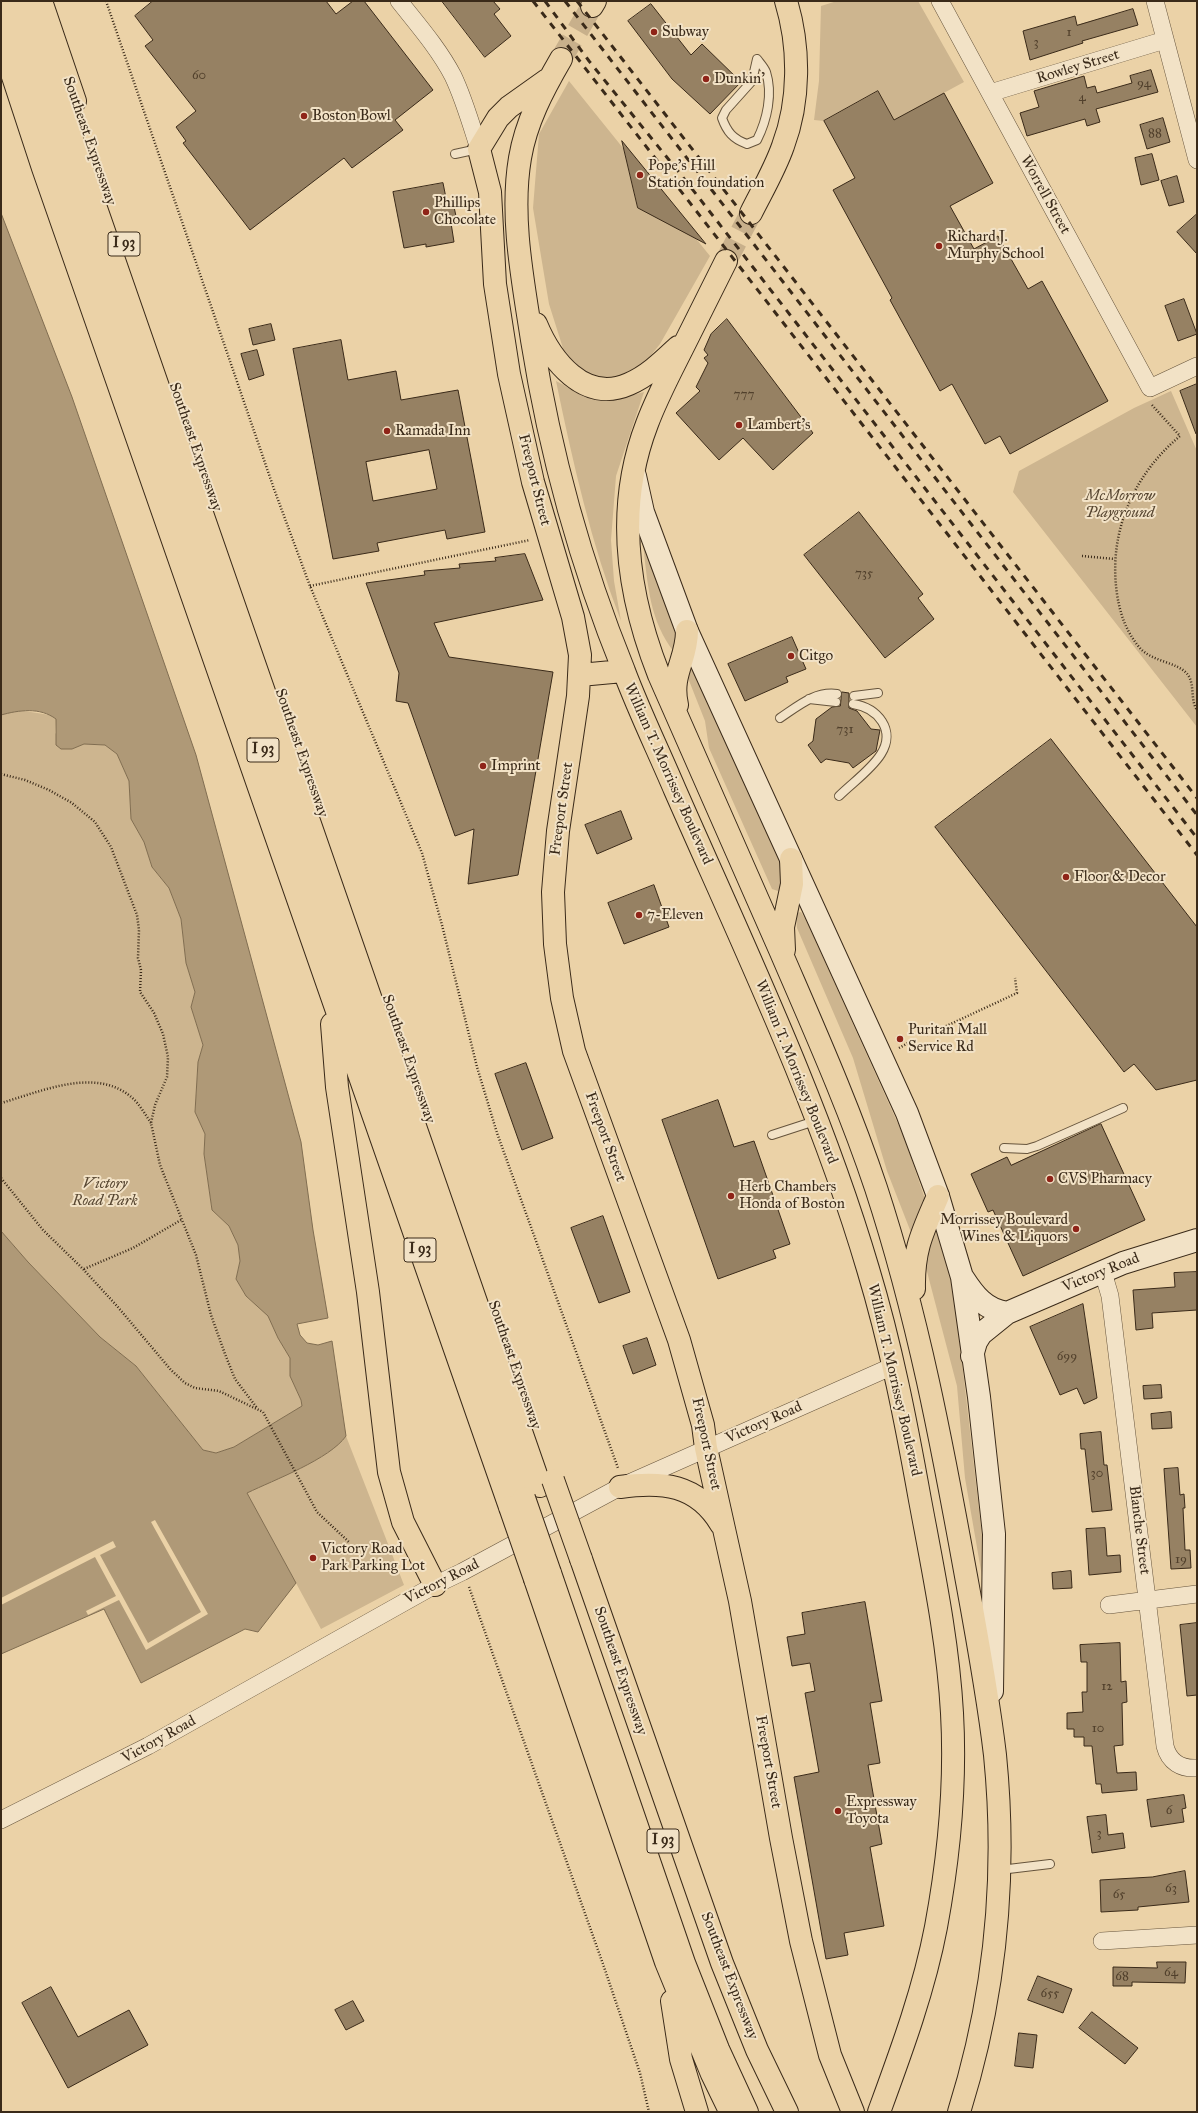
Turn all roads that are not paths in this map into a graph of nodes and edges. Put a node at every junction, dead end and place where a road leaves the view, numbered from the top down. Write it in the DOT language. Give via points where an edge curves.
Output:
graph roads {
  1 [pos="4,1"];
  2 [pos="24,1"];
  3 [pos="41,1"];
  4 [pos="399,1"];
  5 [pos="786,1"];
  6 [pos="940,1"];
  7 [pos="1155,1"];
  8 [pos="1,40"];
  9 [pos="1165,40"];
  10 [pos="757,59"];
  11 [pos="990,94"];
  12 [pos="479,149"];
  13 [pos="455,154"];
  14 [pos="1197,160"];
  15 [pos="491,208"];
  16 [pos="751,213"];
  17 [pos="518,233"];
  18 [pos="726,261"];
  19 [pos="526,299"];
  20 [pos="688,338"];
  21 [pos="1197,366"];
  22 [pos="634,467"];
  23 [pos="568,504"];
  24 [pos="541,512"];
  25 [pos="687,631"];
  26 [pos="623,671"];
  27 [pos="580,675"];
  28 [pos="878,693"];
  29 [pos="837,698"];
  30 [pos="780,718"];
  31 [pos="685,735"];
  32 [pos="839,796"];
  33 [pos="791,859"];
  34 [pos="790,972"];
  35 [pos="329,993"];
  36 [pos="1123,1108"];
  37 [pos="818,1120"];
  38 [pos="772,1135"];
  39 [pos="1004,1148"];
  40 [pos="938,1196"];
  41 [pos="1197,1240"];
  42 [pos="1103,1272"];
  43 [pos="962,1277"];
  44 [pos="1007,1313"];
  45 [pos="920,1339"];
  46 [pos="972,1356"];
  47 [pos="893,1366"];
  48 [pos="706,1448"];
  49 [pos="619,1479"];
  50 [pos="532,1492"];
  51 [pos="724,1528"];
  52 [pos="558,1569"];
  53 [pos="435,1585"];
  54 [pos="1197,1594"];
  55 [pos="1148,1600"];
  56 [pos="1110,1605"];
  57 [pos="991,1724"];
  58 [pos="1197,1768"];
  59 [pos="1,1820"];
  60 [pos="1050,1864"];
  61 [pos="999,1870"];
  62 [pos="1197,1934"];
  63 [pos="1102,1940"];
  64 [pos="666,1962"];
  65 [pos="697,2112"];
  66 [pos="730,2112"];
  67 [pos="747,2112"];
  68 [pos="771,2112"];
  69 [pos="787,2112"];
  70 [pos="853,2112"];
  71 [pos="879,2112"];
  72 [pos="959,2112"];
  1 -- 50 [label="main road, I 93" via="61,170"];
  2 -- 50 [label="main road, I 93"];
  3 -- 50 [label="main road, Southeast Expressway / I 93"];
  4 -- 12 [label="street, Freeport Street" via="449,69"];
  5 -- 16 [label="main road" via="793,28 795,51 792,111 779,156"];
  6 -- 11 [label="street, Worrell Street"];
  7 -- 9 [label="street"];
  8 -- 35 [label="main road, Southeast Expressway / I 93"];
  9 -- 11 [label="street, Rowley Street"];
  9 -- 14 [label="street"];
  10 -- 10 [label="lane" via="766,71 767,110 757,140 747,144 726,131 722,118 752,81"];
  11 -- 21 [label="street, Worrell Street" via="1150,395"];
  12 -- 13 [label="lane"];
  12 -- 15 [label="main road, Freeport Street"];
  12 -- 17 [label="main road, William T. Morrissey Boulevard" via="501,115 556,67 531,117 522,144 517,188"];
  15 -- 17 [label="main road" via="499,208 510,213 515,220"];
  15 -- 24 [label="main road, Freeport Street" via="493,265 500,319 519,422"];
  17 -- 19 [label="main road, William T. Morrissey Boulevard"];
  18 -- 20 [label="main road, William T. Morrissey Boulevard"];
  19 -- 20 [label="main road" via="543,339 562,368 573,378 602,388 628,385 650,372"];
  19 -- 23 [label="main road, William T. Morrissey Boulevard" via="542,397"];
  20 -- 22 [label="main road, William T. Morrissey Boulevard" via="646,425"];
  22 -- 25 [label="main road" via="635,484 641,506"];
  22 -- 31 [label="main road, William T. Morrissey Boulevard" via="628,529 632,589 647,645"];
  23 -- 24 [label="main road"];
  23 -- 26 [label="main road, William T. Morrissey Boulevard" via="593,587"];
  24 -- 27 [label="main road, Freeport Street" via="575,624"];
  25 -- 31 [label="main road" via="686,646 674,682"];
  25 -- 33 [label="main road"];
  26 -- 27 [label="main road"];
  26 -- 37 [label="main road, William T. Morrissey Boulevard"];
  27 -- 48 [label="main road, Freeport Street" via="558,831 553,892 559,978 574,1051 678,1340 700,1412"];
  28 -- 32 [label="lane" via="854,700 878,715 884,726 885,743 880,755"];
  29 -- 30 [label="lane" via="820,694"];
  31 -- 34 [label="main road, William T. Morrissey Boulevard"];
  33 -- 34 [label="main road" via="792,884 783,927 785,953"];
  33 -- 40 [label="main road" via="917,1136"];
  34 -- 45 [label="main road, William T. Morrissey Boulevard" via="864,1152 893,1240"];
  35 -- 50 [label="main road, Southeast Expressway / I 93"];
  35 -- 53 [label="main road" via="337,1087 368,1292 389,1472 403,1522"];
  36 -- 39 [label="lane" via="1037,1146 1026,1149"];
  37 -- 38 [label="lane"];
  37 -- 47 [label="main road, William T. Morrissey Boulevard" via="861,1243"];
  40 -- 43 [label="main road"];
  40 -- 45 [label="main road" via="921,1236 914,1263 914,1289"];
  41 -- 42 [label="main road, Victory Road" via="1137,1258"];
  42 -- 44 [label="main road, Victory Road"];
  42 -- 55 [label="street, Blanche Street" via="1110,1296"];
  43 -- 44 [label="main road" via="983,1303"];
  43 -- 46 [label="main road"];
  44 -- 46 [label="main road, Victory Road" via="984,1330 976,1342"];
  45 -- 57 [label="main road, William T. Morrissey Boulevard" via="942,1442"];
  46 -- 57 [label="main road" via="979,1397 995,1549"];
  47 -- 48 [label="street, Victory Road"];
  47 -- 71 [label="main road, William T. Morrissey Boulevard" via="945,1646 952,1714 953,1777 946,1865 935,1935 918,2000"];
  48 -- 49 [label="street, Victory Road"];
  48 -- 51 [label="main road, Freeport Street"];
  49 -- 51 [label="main road" via="679,1488 703,1501"];
  49 -- 53 [label="street, Victory Road" via="462,1572"];
  50 -- 52 [label="main road, Southeast Expressway / I 93, bridge"];
  50 -- 52 [label="main road, Southeast Expressway / I 93, bridge"];
  51 -- 70 [label="main road, Freeport Street" via="740,1601 781,1838 804,1953 830,2055"];
  52 -- 64 [label="main road, Southeast Expressway / I 93"];
  52 -- 67 [label="main road, I 93" via="684,1963 718,2049"];
  52 -- 68 [label="main road, I 93" via="708,1969 744,2056"];
  52 -- 69 [label="main road, Southeast Expressway / I 93" via="758,2050"];
  53 -- 59 [label="street, Victory Road" via="148,1746"];
  54 -- 55 [label="street"];
  55 -- 56 [label="street"];
  55 -- 58 [label="street, Blanche Street" via="1166,1751 1180,1766"];
  57 -- 61 [label="main road, William T. Morrissey Boulevard" via="997,1788"];
  60 -- 61 [label="lane"];
  61 -- 72 [label="main road, William T. Morrissey Boulevard" via="994,1948 984,2018"];
  62 -- 63 [label="street"];
  64 -- 65 [label="main road" via="681,2059"];
  64 -- 66 [label="main road, Southeast Expressway / I 93"];
}
